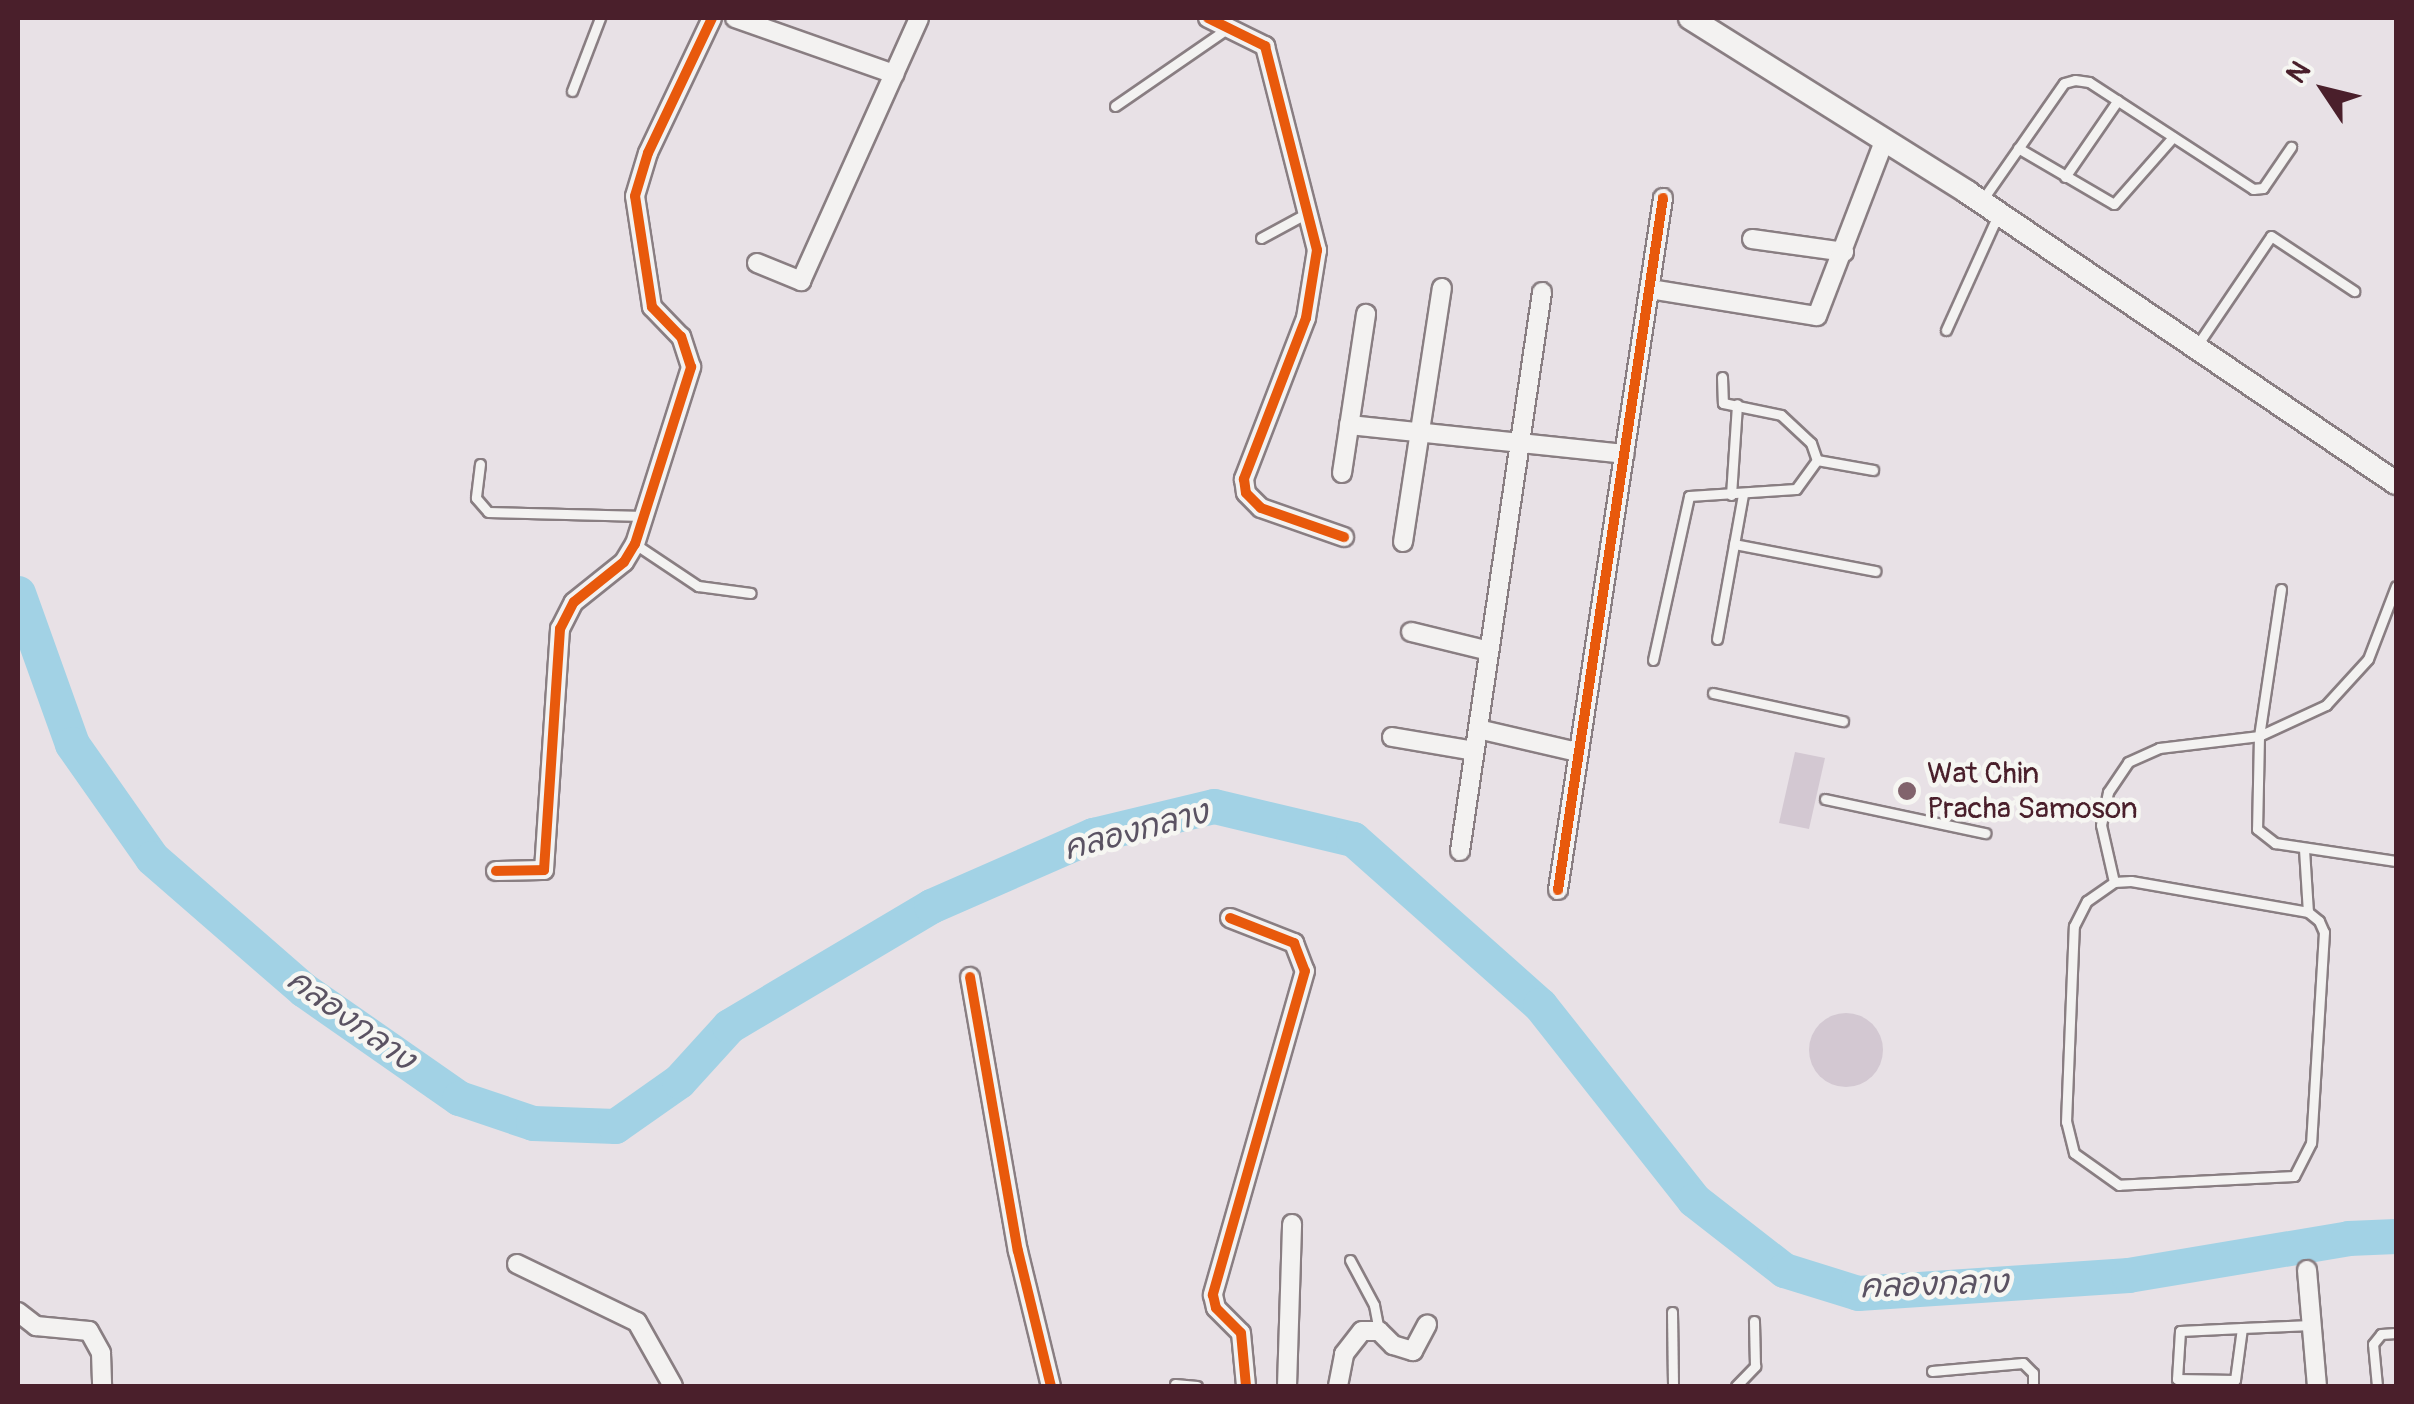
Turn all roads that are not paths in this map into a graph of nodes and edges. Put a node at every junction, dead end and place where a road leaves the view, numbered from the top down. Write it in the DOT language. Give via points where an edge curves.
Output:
graph roads {
  1 [pos="600,18"];
  2 [pos="712,18"];
  3 [pos="736,18"];
  4 [pos="918,18"];
  5 [pos="1208,18"];
  6 [pos="1695,19"];
  7 [pos="1231,26"];
  8 [pos="894,74"];
  9 [pos="572,91"];
  10 [pos="2118,100"];
  11 [pos="1115,106"];
  12 [pos="2173,137"];
  13 [pos="1885,139"];
  14 [pos="2018,148"];
  15 [pos="2291,148"];
  16 [pos="2065,177"];
  17 [pos="1663,198"];
  18 [pos="1990,207"];
  19 [pos="1312,211"];
  20 [pos="1261,238"];
  21 [pos="1752,240"];
  22 [pos="1844,252"];
  23 [pos="757,264"];
  24 [pos="1442,288"];
  25 [pos="1650,289"];
  26 [pos="2354,291"];
  27 [pos="1542,292"];
  28 [pos="1366,314"];
  29 [pos="1946,330"];
  30 [pos="2197,346"];
  31 [pos="1722,377"];
  32 [pos="1737,404"];
  33 [pos="1349,426"];
  34 [pos="1420,434"];
  35 [pos="1519,444"];
  36 [pos="1624,454"];
  37 [pos="1818,460"];
  38 [pos="480,464"];
  39 [pos="1873,470"];
  40 [pos="1342,473"];
  41 [pos="2396,483"];
  42 [pos="1731,495"];
  43 [pos="1743,495"];
  44 [pos="644,516"];
  45 [pos="1344,537"];
  46 [pos="1403,542"];
  47 [pos="635,544"];
  48 [pos="1734,544"];
  49 [pos="1875,571"];
  50 [pos="2396,586"];
  51 [pos="2281,589"];
  52 [pos="751,593"];
  53 [pos="1411,632"];
  54 [pos="1717,639"];
  55 [pos="1489,651"];
  56 [pos="1653,660"];
  57 [pos="1713,693"];
  58 [pos="1843,721"];
  59 [pos="1478,730"];
  60 [pos="2259,736"];
  61 [pos="1392,737"];
  62 [pos="1474,751"];
  63 [pos="1578,752"];
  64 [pos="1825,800"];
  65 [pos="1985,833"];
  66 [pos="2304,849"];
  67 [pos="1460,851"];
  68 [pos="2396,861"];
  69 [pos="496,871"];
  70 [pos="2114,882"];
  71 [pos="1558,890"];
  72 [pos="2308,912"];
  73 [pos="1230,918"];
  74 [pos="970,978"];
  75 [pos="1292,1224"];
  76 [pos="1350,1260"];
  77 [pos="517,1264"];
  78 [pos="2306,1270"];
  79 [pos="18,1312"];
  80 [pos="1672,1312"];
  81 [pos="1754,1321"];
  82 [pos="1427,1325"];
  83 [pos="2311,1326"];
  84 [pos="2242,1328"];
  85 [pos="1379,1331"];
  86 [pos="2396,1333"];
  87 [pos="1932,1371"];
  88 [pos="1175,1384"];
  89 [pos="102,1386"];
  90 [pos="674,1386"];
  91 [pos="1051,1386"];
  92 [pos="1197,1386"];
  93 [pos="1246,1386"];
  94 [pos="1288,1386"];
  95 [pos="1338,1386"];
  96 [pos="1674,1386"];
  97 [pos="1736,1386"];
  98 [pos="2033,1386"];
  99 [pos="2317,1386"];
  100 [pos="2377,1386"];
  1 -- 9 [label="lane"];
  2 -- 44 [label="street" via="638,174 635,196 652,307 682,337 691,366"];
  3 -- 8 [label="street"];
  4 -- 8 [label="street"];
  5 -- 7 [label="street"];
  6 -- 13 [label="main road"];
  7 -- 11 [label="lane"];
  7 -- 19 [label="street" via="1266,46"];
  8 -- 23 [label="street" via="801,282"];
  10 -- 12 [label="lane"];
  10 -- 14 [label="lane" via="2089,82 2064,83"];
  10 -- 16 [label="lane"];
  12 -- 15 [label="lane" via="2258,190"];
  12 -- 16 [label="lane" via="2114,204"];
  13 -- 18 [label="main road"];
  13 -- 22 [label="street"];
  14 -- 16 [label="lane"];
  14 -- 18 [label="lane"];
  17 -- 25 [label="street"];
  18 -- 29 [label="lane"];
  18 -- 30 [label="main road"];
  19 -- 20 [label="lane"];
  19 -- 45 [label="street" via="1316,278 1291,366 1244,479 1246,493 1261,508"];
  21 -- 22 [label="street"];
  22 -- 25 [label="street" via="1817,316"];
  24 -- 34 [label="street"];
  25 -- 36 [label="street"];
  26 -- 30 [label="lane" via="2271,236"];
  27 -- 35 [label="street"];
  28 -- 33 [label="street"];
  30 -- 41 [label="main road"];
  31 -- 32 [label="lane" via="1720,399"];
  32 -- 37 [label="lane" via="1781,415 1812,443"];
  32 -- 42 [label="lane"];
  33 -- 34 [label="street"];
  33 -- 40 [label="street"];
  34 -- 35 [label="street"];
  34 -- 46 [label="street"];
  35 -- 36 [label="street"];
  35 -- 55 [label="street"];
  36 -- 63 [label="street"];
  37 -- 39 [label="lane"];
  37 -- 43 [label="lane" via="1796,490"];
  38 -- 44 [label="lane" via="476,498 488,512"];
  42 -- 43 [label="lane"];
  42 -- 56 [label="lane" via="1689,496"];
  43 -- 48 [label="lane"];
  44 -- 47 [label="street"];
  47 -- 52 [label="lane" via="698,586"];
  47 -- 69 [label="street" via="624,562 574,602 560,629 544,870"];
  48 -- 49 [label="lane"];
  48 -- 54 [label="lane"];
  50 -- 60 [label="lane" via="2368,659 2349,685 2326,705"];
  51 -- 60 [label="lane"];
  53 -- 55 [label="street"];
  55 -- 59 [label="street"];
  57 -- 58 [label="lane"];
  59 -- 62 [label="street"];
  59 -- 63 [label="street"];
  60 -- 66 [label="lane" via="2257,829 2275,843"];
  60 -- 70 [label="lane" via="2159,748 2128,762 2108,792 2100,825"];
  61 -- 62 [label="street"];
  62 -- 67 [label="street"];
  63 -- 71 [label="street"];
  64 -- 65 [label="lane"];
  66 -- 68 [label="lane"];
  66 -- 72 [label="lane"];
  70 -- 72 [label="lane"];
  70 -- 72 [label="lane" via="2087,901 2074,926 2066,1122 2074,1154 2119,1184 2294,1176 2306,1163 2324,932"];
  73 -- 93 [label="street" via="1294,943 1304,970 1213,1295 1216,1308 1242,1332"];
  74 -- 91 [label="street" via="1018,1251"];
  75 -- 94 [label="street"];
  76 -- 85 [label="lane" via="1374,1305"];
  77 -- 90 [label="street" via="637,1322"];
  78 -- 83 [label="street"];
  79 -- 89 [label="street" via="36,1326 89,1331 101,1352"];
  80 -- 96 [label="lane"];
  81 -- 97 [label="lane" via="1756,1366"];
  82 -- 85 [label="street" via="1412,1351 1392,1345"];
  83 -- 84 [label="lane"];
  83 -- 99 [label="street"];
  84 -- 84 [label="lane" via="2180,1331 2178,1380 2235,1380"];
  85 -- 95 [label="street" via="1370,1328 1355,1338 1344,1354"];
  86 -- 100 [label="lane" via="2381,1334 2372,1344"];
  87 -- 98 [label="lane" via="2023,1363"];
  88 -- 92 [label="lane"];
}
